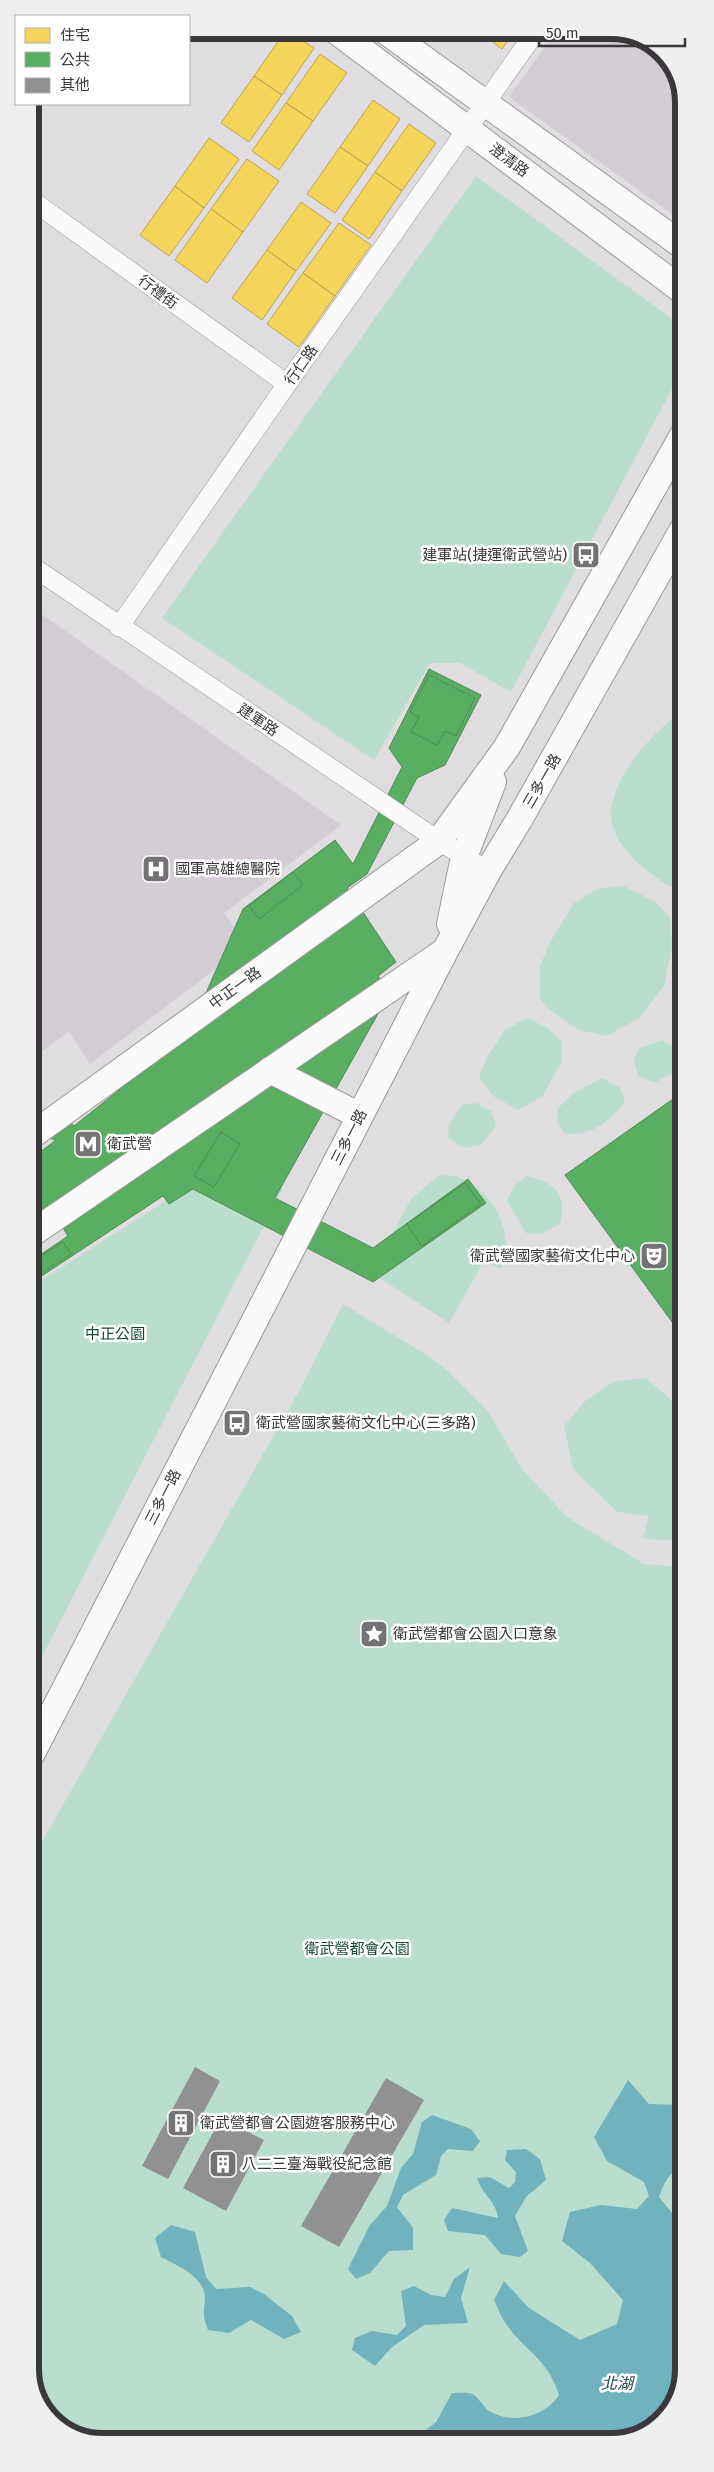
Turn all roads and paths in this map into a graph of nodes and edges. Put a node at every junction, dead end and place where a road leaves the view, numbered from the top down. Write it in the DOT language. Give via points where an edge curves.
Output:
graph roads {
  1 [pos="346,39"];
  2 [pos="396,39"];
  3 [pos="531,39"];
  4 [pos="485,104"];
  5 [pos="468,129"];
  6 [pos="39,206"];
  7 [pos="675,240"];
  8 [pos="675,285"];
  9 [pos="286,384"];
  10 [pos="675,450"];
  11 [pos="675,543"];
  12 [pos="39,571"];
  13 [pos="119,627"];
  14 [pos="507,747"];
  15 [pos="439,841"];
  16 [pos="464,857"];
  17 [pos="488,871"];
  18 [pos="445,951"];
  19 [pos="270,1070"];
  20 [pos="360,1116"];
  21 [pos="39,1130"];
  22 [pos="39,1229"];
  23 [pos="39,1739"];
  1 -- 5 [label="street, 澄清路"];
  2 -- 4 [label="street, 澄清路"];
  3 -- 4 [label="street, 行仁路"];
  4 -- 5 [label="street, 行仁路"];
  4 -- 7 [label="street, 澄清路"];
  5 -- 8 [label="street, 澄清路"];
  5 -- 9 [label="street, 行仁路"];
  6 -- 9 [label="street, 行禮街"];
  9 -- 13 [label="street, 行仁路"];
  10 -- 14 [label="street"];
  11 -- 17 [label="street, 三多一路"];
  12 -- 13 [label="street, 建軍路"];
  13 -- 15 [label="street, 建軍路"];
  14 -- 15 [label="street"];
  14 -- 16 [label="street"];
  15 -- 16 [label="street, 建軍路"];
  15 -- 21 [label="street, 中正一路"];
  16 -- 17 [label="street, 建軍路"];
  16 -- 18 [label="street"];
  17 -- 18 [label="street, 三多一路"];
  18 -- 19 [label="street"];
  18 -- 20 [label="street, 三多一路"];
  19 -- 20 [label="street"];
  19 -- 22 [label="street"];
  20 -- 23 [label="street, 三多一路"];
}
